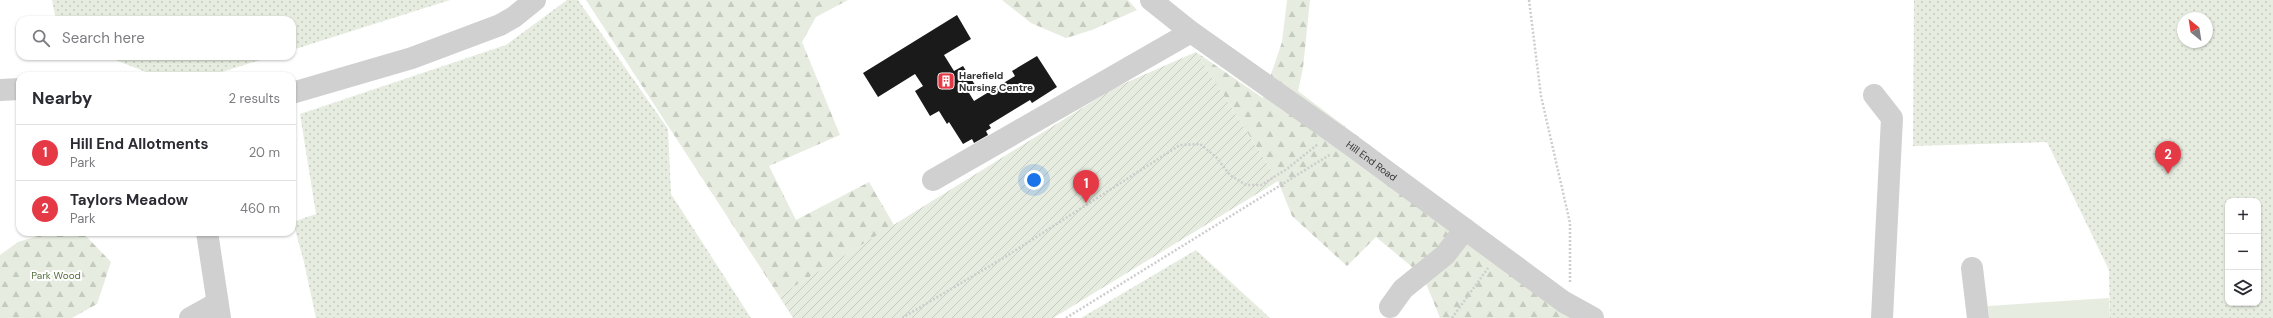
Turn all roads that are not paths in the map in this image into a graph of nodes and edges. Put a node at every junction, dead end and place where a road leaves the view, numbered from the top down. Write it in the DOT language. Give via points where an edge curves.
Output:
graph roads {
  1 [pos="535,0"];
  2 [pos="1151,0"];
  3 [pos="1191,32"];
  4 [pos="16,89"];
  5 [pos="0,90"];
  6 [pos="296,92"];
  7 [pos="1874,95"];
  8 [pos="933,180"];
  9 [pos="1465,229"];
  10 [pos="208,236"];
  11 [pos="1972,268"];
  12 [pos="1390,307"];
  13 [pos="218,311"];
  14 [pos="190,318"];
  15 [pos="1593,318"];
  16 [pos="1882,318"];
  17 [pos="1978,318"];
  1 -- 6 [label="street" via="500,25 412,58"];
  2 -- 3 [label="street, Hill End Road"];
  3 -- 8 [label="street"];
  3 -- 9 [label="street, Hill End Road"];
  4 -- 5 [label="street"];
  7 -- 16 [label="street" via="1892,118"];
  9 -- 12 [label="street" via="1445,255 1403,289"];
  9 -- 15 [label="street, Hill End Road" via="1564,302"];
  10 -- 13 [label="street"];
  11 -- 17 [label="street"];
  13 -- 14 [label="street"];
}
